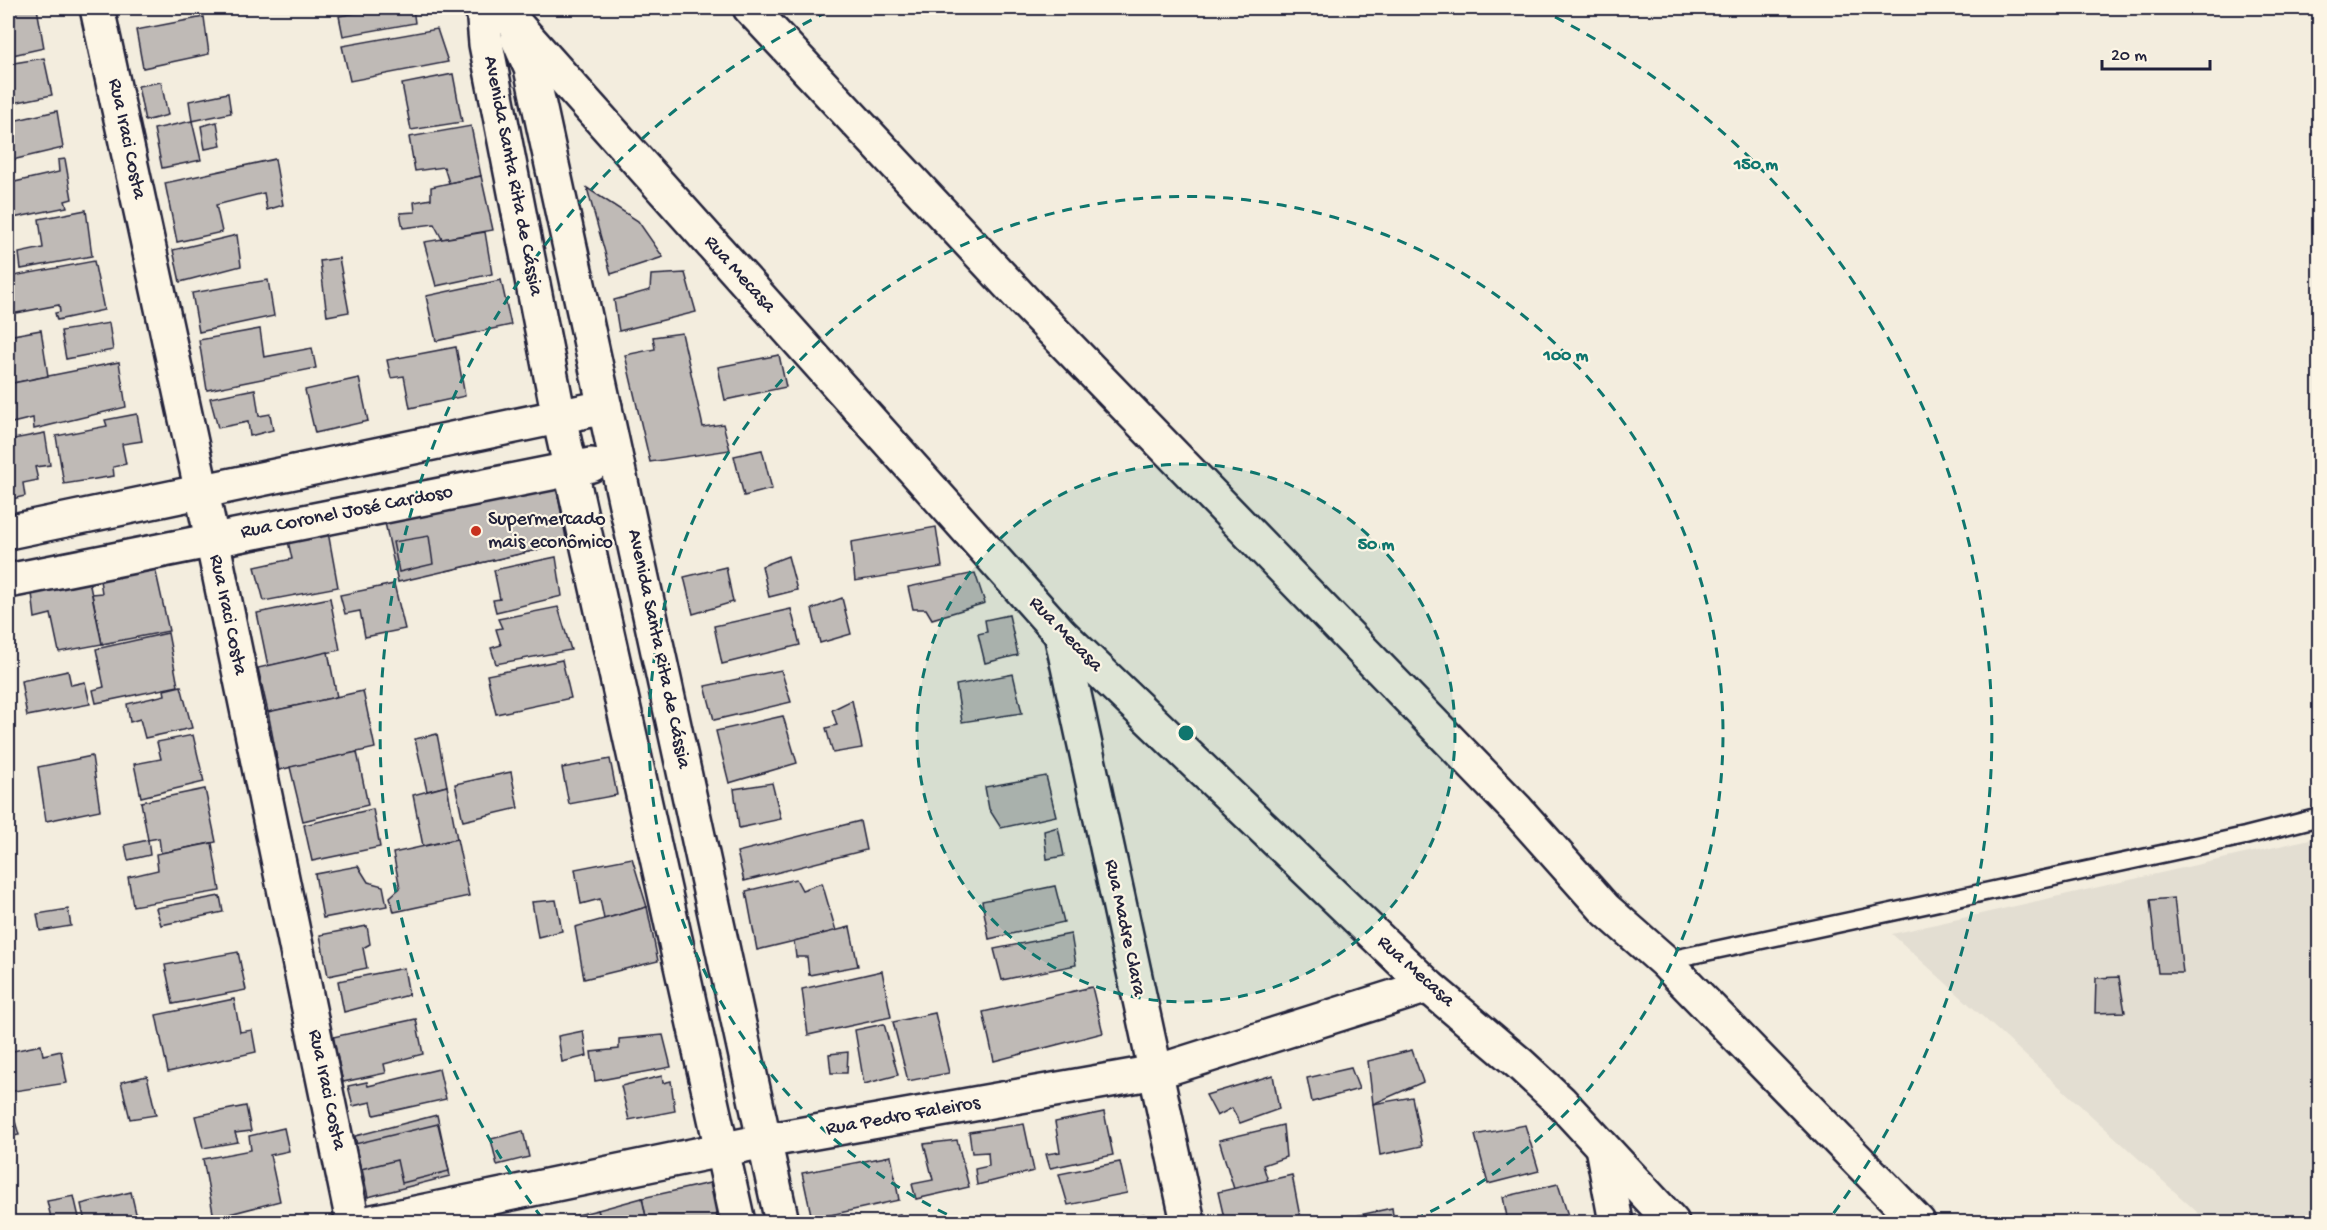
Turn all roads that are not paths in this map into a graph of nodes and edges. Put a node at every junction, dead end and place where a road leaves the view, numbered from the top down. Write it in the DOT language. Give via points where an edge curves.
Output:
graph roads {
  1 [pos="98,8"];
  2 [pos="498,8"];
  3 [pos="750,8"];
  4 [pos="605,407"];
  5 [pos="558,417"];
  6 [pos="616,460"];
  7 [pos="571,469"];
  8 [pos="202,493"];
  9 [pos="8,532"];
  10 [pos="212,539"];
  11 [pos="8,581"];
  12 [pos="1061,634"];
  13 [pos="2319,817"];
  14 [pos="1664,961"];
  15 [pos="1428,987"];
  16 [pos="1156,1072"];
  17 [pos="764,1141"];
  18 [pos="1602,1147"];
  19 [pos="722,1150"];
  20 [pos="353,1222"];
  21 [pos="372,1222"];
  22 [pos="738,1222"];
  23 [pos="782,1222"];
  24 [pos="1188,1222"];
  25 [pos="1616,1222"];
  26 [pos="1672,1222"];
  27 [pos="1918,1222"];
  1 -- 8 [label="street, Rua Iraci Costa"];
  2 -- 4 [label="street, Avenida Santa Rita de Cássia" via="531,68"];
  2 -- 5 [label="street, Avenida Santa Rita de Cássia" via="486,44"];
  2 -- 12 [label="street, Rua Mecasa"];
  3 -- 14 [label="street" via="1024,301 1516,809 1605,909"];
  4 -- 5 [label="street"];
  4 -- 6 [label="street, Avenida Santa Rita de Cássia"];
  5 -- 7 [label="street, Avenida Santa Rita de Cássia"];
  5 -- 8 [label="street"];
  6 -- 7 [label="street, Rua Coronel José Cardoso"];
  6 -- 17 [label="street, Avenida Santa Rita de Cássia"];
  7 -- 10 [label="street, Rua Coronel José Cardoso"];
  7 -- 19 [label="street, Avenida Santa Rita de Cássia"];
  8 -- 9 [label="street"];
  8 -- 10 [label="street, Rua Iraci Costa"];
  10 -- 11 [label="street, Rua Coronel José Cardoso"];
  10 -- 20 [label="street, Rua Iraci Costa"];
  12 -- 15 [label="street, Rua Mecasa"];
  12 -- 16 [label="street, Rua Madre Clara"];
  13 -- 14 [label="lane"];
  14 -- 27 [label="street"];
  15 -- 16 [label="street, Rua Pedro Faleiros"];
  15 -- 18 [label="street, Rua Mecasa" via="1520,1064"];
  16 -- 17 [label="street, Rua Pedro Faleiros"];
  16 -- 24 [label="street, Rua Madre Clara"];
  17 -- 19 [label="street, Rua Pedro Faleiros"];
  17 -- 23 [label="street, Avenida Santa Rita de Cássia"];
  18 -- 25 [label="street"];
  18 -- 26 [label="street, Rua Mecasa"];
  19 -- 21 [label="street, Rua Pedro Faleiros"];
  19 -- 22 [label="street, Avenida Santa Rita de Cássia"];
}
